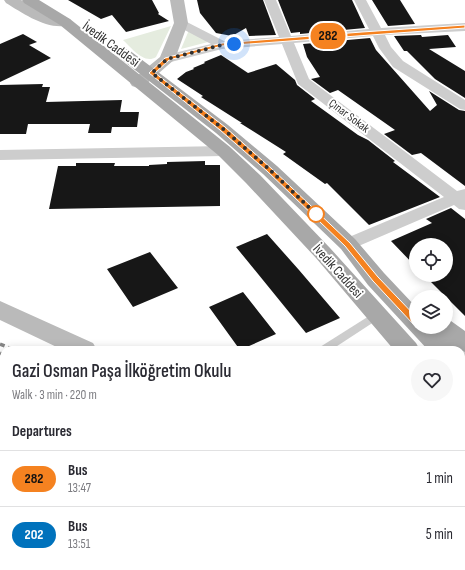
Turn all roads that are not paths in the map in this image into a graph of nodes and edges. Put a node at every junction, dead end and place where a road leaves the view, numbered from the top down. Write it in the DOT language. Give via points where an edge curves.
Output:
graph roads {
  1 [pos="11,0"];
  2 [pos="29,0"];
  3 [pos="47,0"];
  4 [pos="177,0"];
  5 [pos="270,0"];
  6 [pos="360,0"];
  7 [pos="65,22"];
  8 [pos="181,24"];
  9 [pos="465,27"];
  10 [pos="377,32"];
  11 [pos="286,39"];
  12 [pos="222,45"];
  13 [pos="167,59"];
  14 [pos="145,78"];
  15 [pos="465,106"];
  16 [pos="224,151"];
  17 [pos="0,155"];
  18 [pos="462,199"];
  19 [pos="348,244"];
  20 [pos="376,279"];
  21 [pos="409,303"];
  22 [pos="0,310"];
  23 [pos="409,314"];
  24 [pos="377,315"];
  25 [pos="428,334"];
  26 [pos="453,334"];
  27 [pos="465,343"];
  28 [pos="76,346"];
  29 [pos="329,346"];
  30 [pos="404,346"];
  31 [pos="439,346"];
  1 -- 7 [label="street, İvedik Caddesi" via="42,18"];
  2 -- 7 [label="main road, İvedik Caddesi"];
  3 -- 14 [label="main road, İvedik Caddesi" via="91,28"];
  4 -- 8 [label="street"];
  5 -- 11 [label="street, Çınar Sokak"];
  6 -- 10 [label="street"];
  7 -- 14 [label="main road, İvedik Caddesi"];
  8 -- 12 [label="street"];
  8 -- 13 [label="street"];
  9 -- 10 [label="street"];
  10 -- 11 [label="street"];
  10 -- 15 [label="street" via="398,64"];
  11 -- 12 [label="street"];
  11 -- 18 [label="street, Çınar Sokak" via="303,81"];
  12 -- 13 [label="street"];
  13 -- 14 [label="street"];
  14 -- 16 [label="main road, İvedik Caddesi"];
  14 -- 19 [label="main road, İvedik Caddesi" via="222,128"];
  16 -- 17 [label="street"];
  16 -- 24 [label="main road, İvedik Caddesi" via="302,231"];
  18 -- 19 [label="street"];
  19 -- 20 [label="main road, İvedik Caddesi"];
  20 -- 21 [label="main road"];
  20 -- 23 [label="main road, İvedik Caddesi"];
  22 -- 28 [label="street"];
  24 -- 29 [label="lane"];
  24 -- 30 [label="main road, İvedik Caddesi"];
  25 -- 31 [label="main road"];
  26 -- 27 [label="main road"];
}
